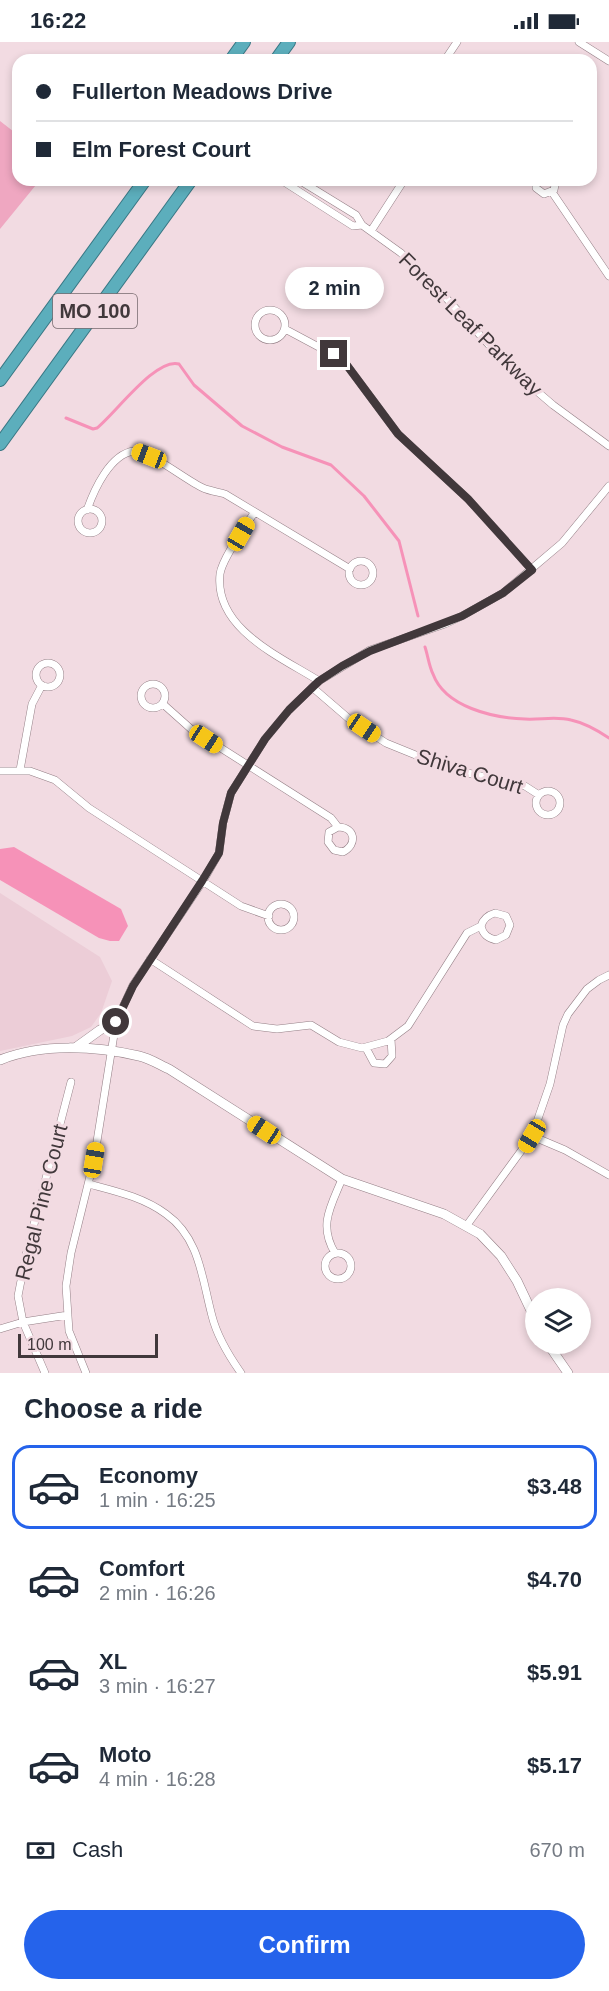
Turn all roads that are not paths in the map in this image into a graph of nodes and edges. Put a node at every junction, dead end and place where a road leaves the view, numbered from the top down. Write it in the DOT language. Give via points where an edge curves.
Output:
graph roads {
  1 [pos="579,42"];
  2 [pos="609,61"];
  3 [pos="141,186"];
  4 [pos="187,186"];
  5 [pos="290,186"];
  6 [pos="309,186"];
  7 [pos="400,186"];
  8 [pos="536,186"];
  9 [pos="556,186"];
  10 [pos="552,192"];
  11 [pos="362,225"];
  12 [pos="371,231"];
  13 [pos="609,276"];
  14 [pos="285,330"];
  15 [pos="0,380"];
  16 [pos="0,444"];
  17 [pos="609,446"];
  18 [pos="609,486"];
  19 [pos="87,510"];
  20 [pos="254,513"];
  21 [pos="350,569"];
  22 [pos="532,570"];
  23 [pos="319,681"];
  24 [pos="42,685"];
  25 [pos="312,687"];
  26 [pos="163,704"];
  27 [pos="247,766"];
  28 [pos="20,770"];
  29 [pos="0,771"];
  30 [pos="539,795"];
  31 [pos="338,827"];
  32 [pos="202,881"];
  33 [pos="269,916"];
  34 [pos="481,926"];
  35 [pos="150,959"];
  36 [pos="609,975"];
  37 [pos="116,1022"];
  38 [pos="391,1039"];
  39 [pos="366,1048"];
  40 [pos="74,1049"];
  41 [pos="110,1052"];
  42 [pos="0,1060"];
  43 [pos="71,1082"];
  44 [pos="532,1136"];
  45 [pos="609,1175"];
  46 [pos="342,1179"];
  47 [pos="89,1184"];
  48 [pos="467,1225"];
  49 [pos="334,1252"];
  50 [pos="525,1298"];
  51 [pos="68,1315"];
  52 [pos="23,1322"];
  53 [pos="0,1329"];
  54 [pos="554,1354"];
  55 [pos="45,1373"];
  56 [pos="86,1373"];
  57 [pos="241,1373"];
  58 [pos="566,1373"];
  1 -- 2 [label="street"];
  3 -- 15 [label="highway, MO 100"];
  4 -- 16 [label="highway, MO 100"];
  5 -- 11 [label="street, Forest Leaf Parkway" via="353,226"];
  6 -- 11 [label="street, Forest Leaf Parkway" via="356,215"];
  7 -- 12 [label="street"];
  8 -- 10 [label="street" via="541,193"];
  9 -- 10 [label="street"];
  10 -- 13 [label="street"];
  11 -- 12 [label="street, Forest Leaf Parkway"];
  12 -- 17 [label="street, Forest Leaf Parkway" via="401,253 440,291 511,369"];
  14 -- 14 [label="street" via="284,319 277,311 262,312 255,320 256,330 263,338 273,340"];
  14 -- 22 [label="street" via="343,360 398,434 468,499"];
  18 -- 22 [label="street" via="562,543"];
  19 -- 20 [label="street" via="110,466 123,455 136,451 203,488 225,494"];
  20 -- 21 [label="street"];
  20 -- 23 [label="street" via="220,574 226,607 250,637"];
  22 -- 23 [label="street" via="503,593 462,616 370,651"];
  23 -- 25 [label="street"];
  24 -- 28 [label="street" via="32,704"];
  25 -- 27 [label="street" via="272,729"];
  25 -- 30 [label="street, Shiva Court" via="386,743 450,769 525,786"];
  26 -- 27 [label="street" via="191,729"];
  27 -- 31 [label="street" via="331,818"];
  27 -- 32 [label="street" via="231,793 219,853"];
  28 -- 29 [label="street"];
  28 -- 32 [label="street" via="55,780 89,808"];
  32 -- 33 [label="street" via="241,906"];
  32 -- 35 [label="street"];
  34 -- 34 [label="street" via="482,932 496,939 506,935 510,925 506,916 495,913"];
  34 -- 38 [label="street" via="467,933 408,1026"];
  35 -- 37 [label="street"];
  35 -- 39 [label="street" via="253,1026 277,1029 311,1025 348,1046"];
  36 -- 44 [label="street" via="587,989 568,1014"];
  37 -- 40 [label="street"];
  37 -- 41 [label="street"];
  38 -- 39 [label="street"];
  38 -- 39 [label="street" via="392,1056 386,1064 374,1063"];
  40 -- 41 [label="street"];
  40 -- 42 [label="street" via="37,1050"];
  41 -- 46 [label="street" via="141,1056 169,1069"];
  41 -- 47 [label="street"];
  43 -- 52 [label="street, Regal Pine Court" via="26,1255 18,1296"];
  44 -- 45 [label="street"];
  44 -- 48 [label="street"];
  46 -- 48 [label="street"];
  46 -- 49 [label="street" via="326,1223 328,1242"];
  47 -- 51 [label="street" via="71,1252 66,1286"];
  47 -- 57 [label="street" via="149,1203 180,1226 201,1264 219,1337"];
  48 -- 50 [label="street" via="501,1256"];
  51 -- 52 [label="street"];
  51 -- 56 [label="street" via="69,1331"];
  52 -- 53 [label="street"];
  52 -- 55 [label="street, Regal Pine Court"];
  54 -- 58 [label="street"];
}
